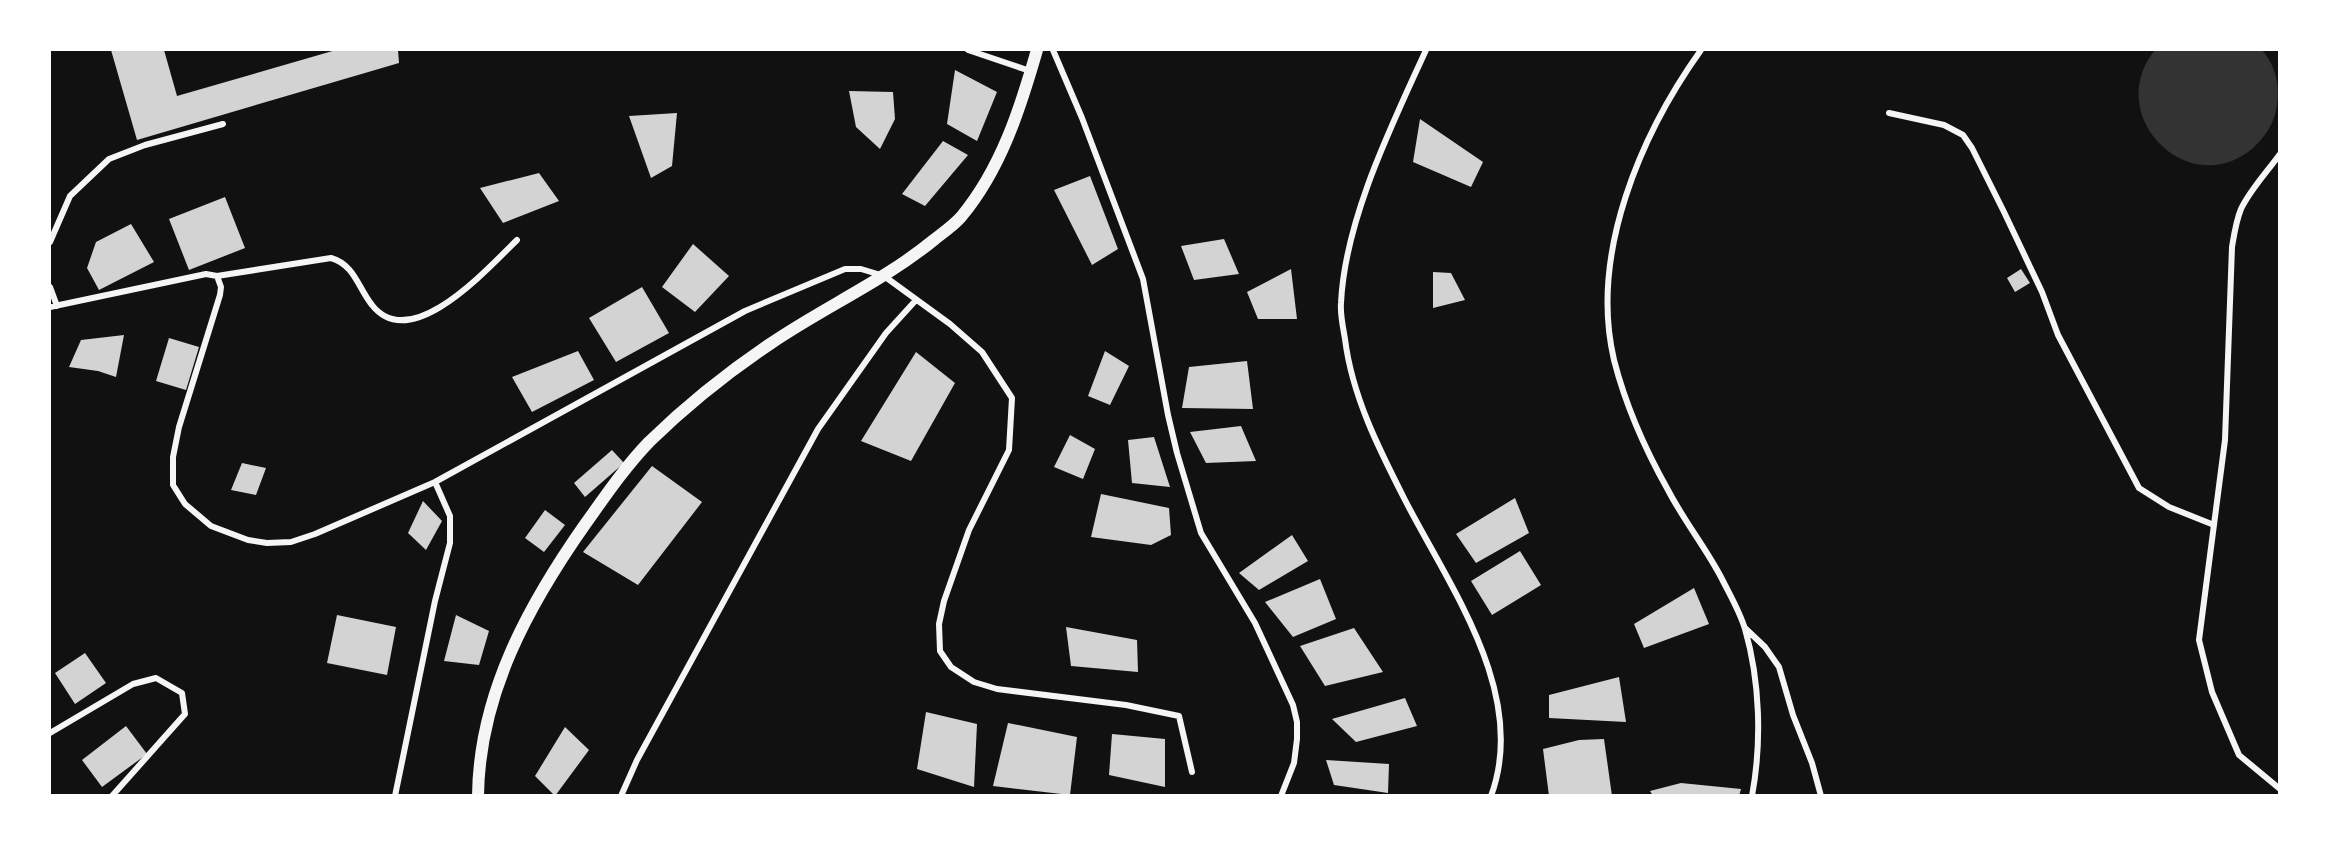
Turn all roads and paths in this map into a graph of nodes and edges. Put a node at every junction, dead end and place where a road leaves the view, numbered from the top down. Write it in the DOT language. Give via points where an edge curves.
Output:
graph roads {
  1 [pos="968,50"];
  2 [pos="1037,50"];
  3 [pos="1053,50"];
  4 [pos="1426,50"];
  5 [pos="1701,50"];
  6 [pos="1031,71"];
  7 [pos="1889,113"];
  8 [pos="223,124"];
  9 [pos="2280,154"];
  10 [pos="517,240"];
  11 [pos="50,242"];
  12 [pos="217,276"];
  13 [pos="884,276"];
  14 [pos="50,287"];
  15 [pos="916,300"];
  16 [pos="53,306"];
  17 [pos="435,482"];
  18 [pos="2214,525"];
  19 [pos="1744,628"];
  20 [pos="50,733"];
  21 [pos="1192,772"];
  22 [pos="2280,789"];
  23 [pos="112,795"];
  24 [pos="395,795"];
  25 [pos="478,795"];
  26 [pos="621,795"];
  27 [pos="1281,795"];
  28 [pos="1491,795"];
  29 [pos="1752,795"];
  30 [pos="1821,795"];
  1 -- 6 [label="street"];
  2 -- 6 [label="main road"];
  3 -- 27 [label="street" via="1143,279 1168,416 1201,533 1255,623 1293,705 1297,722 1294,763"];
  4 -- 28 [label="street" via="1365,196 1350,246 1341,304 1347,357 1365,417 1405,501 1462,604 1484,657 1496,700 1502,745"];
  5 -- 19 [label="street" via="1681,78 1648,140 1628,188 1615,235 1608,309 1614,358 1626,400 1667,489 1722,578"];
  6 -- 13 [label="main road" via="996,164 976,197 959,219"];
  7 -- 18 [label="street" via="1944,125 1963,135 2042,292 2058,335 2139,488 2169,507"];
  8 -- 11 [label="street" via="109,159 70,196"];
  9 -- 18 [label="street" via="2245,203 2232,247 2224,440"];
  10 -- 12 [label="street" via="468,287 437,309 396,322 372,306 346,266 331,258"];
  12 -- 16 [label="street" via="206,274"];
  12 -- 17 [label="street" via="220,287 215,316 173,457 173,485 191,511 211,526 248,540 291,542"];
  13 -- 15 [label="street"];
  13 -- 17 [label="street" via="861,269 845,270 745,311"];
  13 -- 25 [label="main road" via="771,343 707,390 648,444 618,478 552,573 504,666 489,715"];
  14 -- 16 [label="street"];
  15 -- 21 [label="street" via="982,352 1012,398 1009,450 969,530 944,601 939,624 943,658 961,674 990,688 1126,705 1179,716"];
  15 -- 26 [label="street" via="886,333 818,429"];
  17 -- 24 [label="street" via="450,516 450,543"];
  18 -- 22 [label="street" via="2199,640 2212,692 2239,755"];
  19 -- 29 [label="street" via="1756,690 1758,744"];
  19 -- 30 [label="street" via="1765,646 1779,667"];
  20 -- 23 [label="street" via="133,684 156,678 182,693 185,714"];
}
